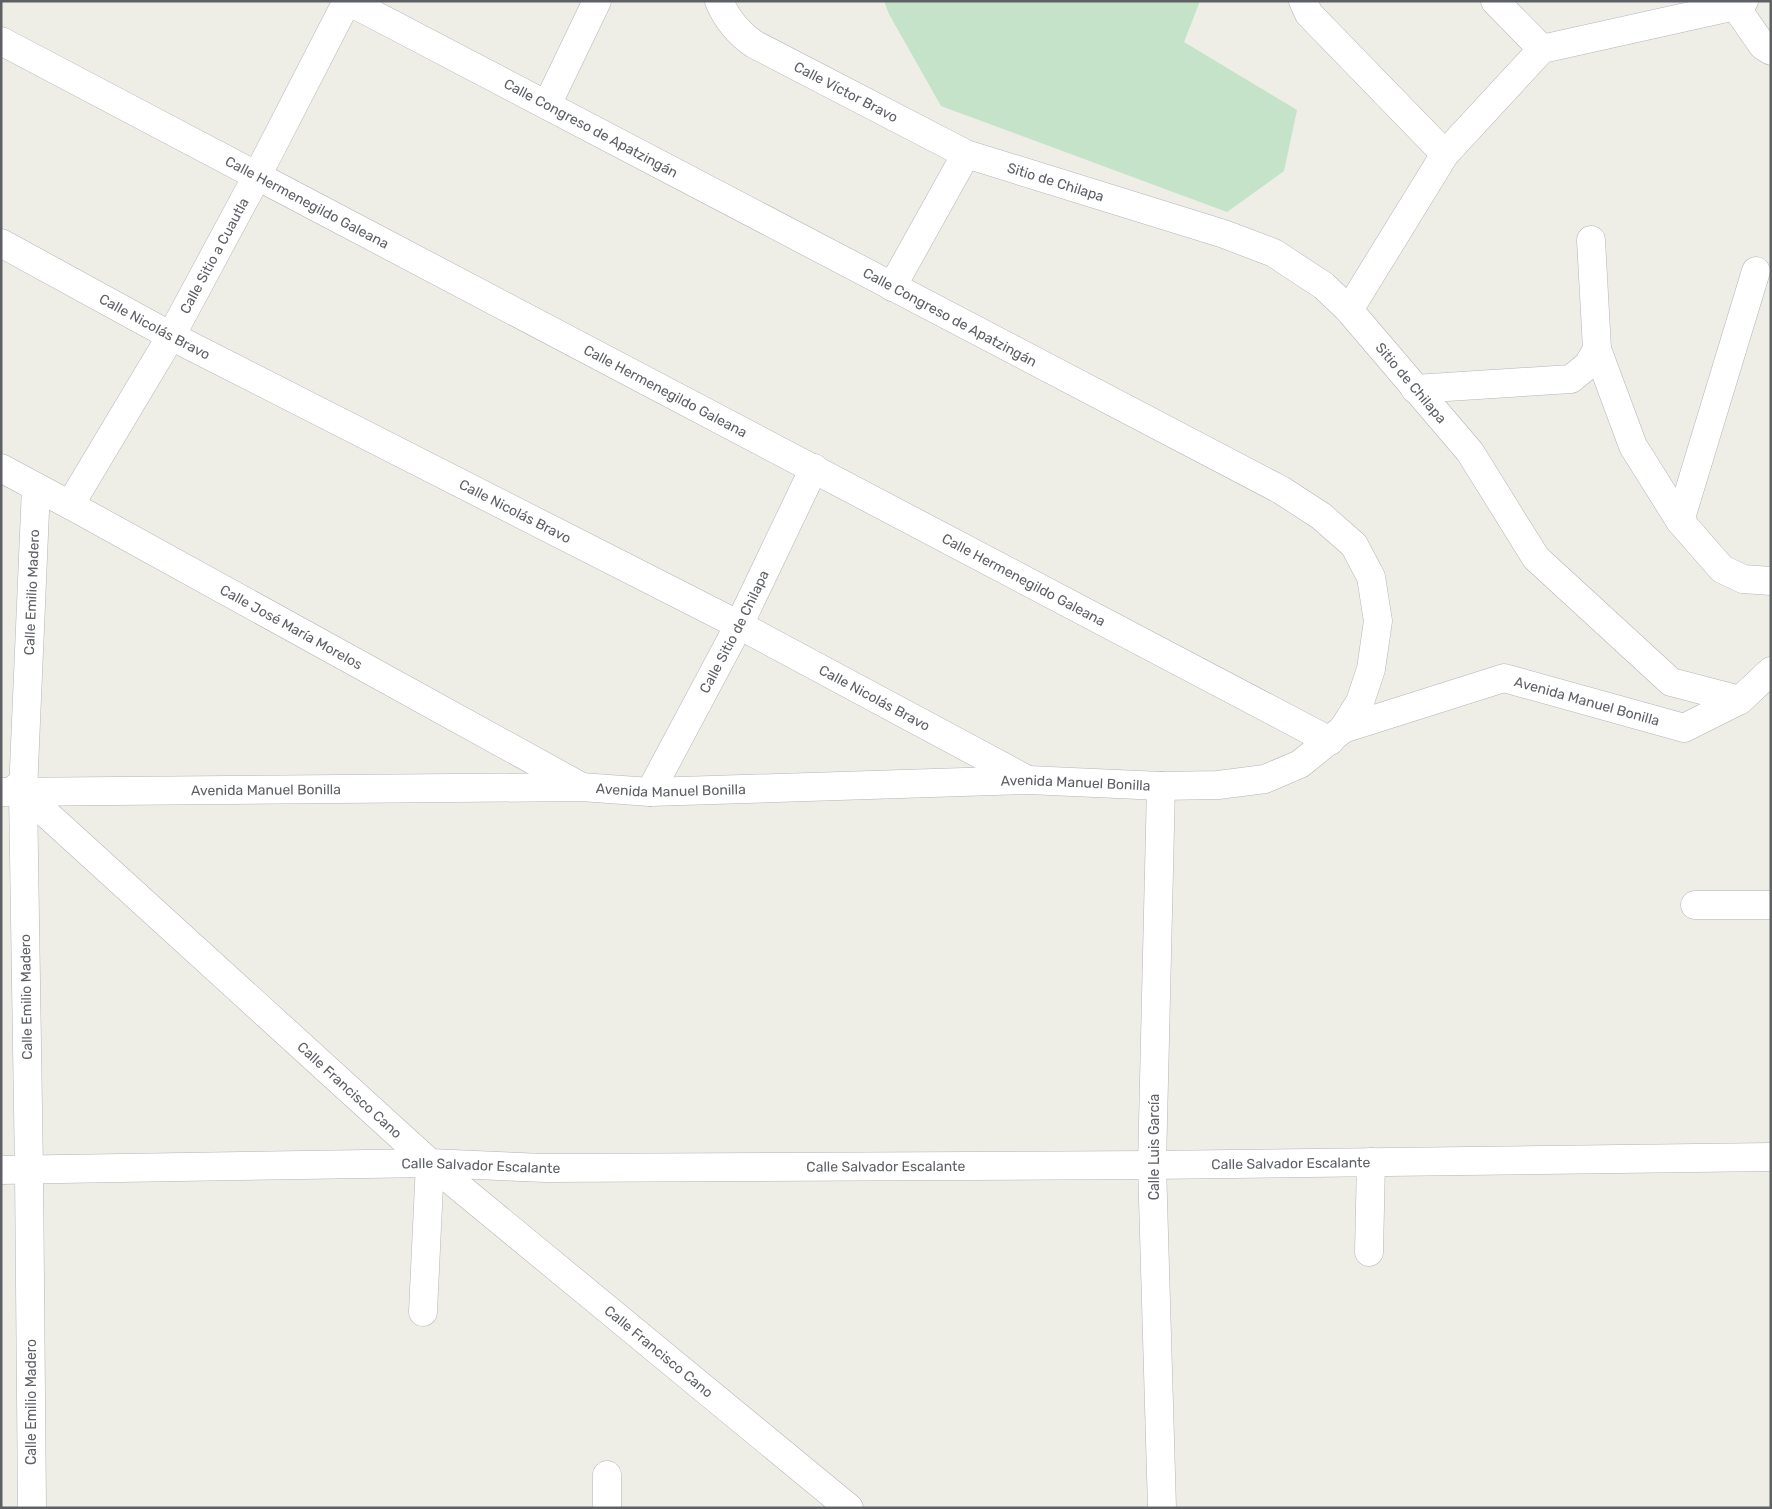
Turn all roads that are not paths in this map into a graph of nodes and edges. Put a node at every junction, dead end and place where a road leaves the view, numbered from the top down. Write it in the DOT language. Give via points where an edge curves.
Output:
graph roads {
  1 [pos="347,1"];
  2 [pos="596,1"];
  3 [pos="1303,1"];
  4 [pos="1495,1"];
  5 [pos="1739,3"];
  6 [pos="725,12"];
  7 [pos="1,41"];
  8 [pos="1542,49"];
  9 [pos="1771,51"];
  10 [pos="547,105"];
  11 [pos="966,154"];
  12 [pos="1445,154"];
  13 [pos="257,176"];
  14 [pos="1591,240"];
  15 [pos="1,243"];
  16 [pos="1756,271"];
  17 [pos="892,287"];
  18 [pos="1349,310"];
  19 [pos="172,336"];
  20 [pos="1597,348"];
  21 [pos="1415,389"];
  22 [pos="1,468"];
  23 [pos="814,468"];
  24 [pos="36,486"];
  25 [pos="70,505"];
  26 [pos="1680,522"];
  27 [pos="1771,581"];
  28 [pos="740,625"];
  29 [pos="1771,671"];
  30 [pos="1740,700"];
  31 [pos="1336,735"];
  32 [pos="1,774"];
  33 [pos="1028,780"];
  34 [pos="1161,786"];
  35 [pos="581,787"];
  36 [pos="12,792"];
  37 [pos="650,792"];
  38 [pos="1696,906"];
  39 [pos="1771,906"];
  40 [pos="1771,1157"];
  41 [pos="1371,1162"];
  42 [pos="430,1163"];
  43 [pos="1152,1165"];
  44 [pos="1,1170"];
  45 [pos="29,1171"];
  46 [pos="1369,1252"];
  47 [pos="422,1312"];
  48 [pos="607,1475"];
  49 [pos="32,1508"];
  50 [pos="607,1508"];
  51 [pos="849,1508"];
  52 [pos="1162,1508"];
  1 -- 10 [label="street, Calle Congreso de Apatzingán"];
  1 -- 13 [label="street, Calle Sitio a Cuautla"];
  2 -- 10 [label="street"];
  3 -- 12 [label="street" via="1309,14"];
  4 -- 8 [label="street"];
  5 -- 8 [label="street"];
  5 -- 9 [label="street" via="1763,46"];
  6 -- 11 [label="street, Calle Víctor Bravo" via="742,36 754,44"];
  7 -- 13 [label="street, Calle Hermenegildo Galeana"];
  8 -- 12 [label="street"];
  10 -- 17 [label="street, Calle Congreso de Apatzingán"];
  11 -- 17 [label="street"];
  11 -- 18 [label="street, Sitio de Chilapa" via="1224,234 1274,253 1324,286"];
  12 -- 18 [label="street"];
  13 -- 19 [label="street, Calle Sitio a Cuautla"];
  13 -- 23 [label="street, Calle Hermenegildo Galeana"];
  14 -- 20 [label="street"];
  15 -- 19 [label="street, Calle Nicolás Bravo"];
  16 -- 26 [label="street"];
  17 -- 31 [label="street, Calle Congreso de Apatzingán" via="1281,490 1321,516 1354,545 1371,577 1378,621 1371,670 1360,702"];
  18 -- 21 [label="street, Sitio de Chilapa"];
  19 -- 25 [label="street, Calle Sitio a Cuautla"];
  19 -- 28 [label="street, Calle Nicolás Bravo"];
  20 -- 21 [label="street" via="1588,365 1571,379"];
  20 -- 26 [label="street" via="1633,446"];
  21 -- 30 [label="street, Sitio de Chilapa" via="1470,452 1536,558 1671,682"];
  22 -- 24 [label="street, Calle José María Morelos"];
  23 -- 28 [label="street, Calle Sitio de Chilapa"];
  23 -- 31 [label="street, Calle Hermenegildo Galeana"];
  24 -- 25 [label="street, Calle José María Morelos"];
  24 -- 36 [label="street, Calle Emilio Madero"];
  25 -- 35 [label="street, Calle José María Morelos"];
  26 -- 27 [label="street" via="1722,569 1743,579"];
  28 -- 33 [label="street, Calle Nicolás Bravo"];
  28 -- 37 [label="street, Calle Sitio de Chilapa"];
  29 -- 30 [label="street"];
  30 -- 31 [label="street, Avenida Manuel Bonilla" via="1684,728 1504,678"];
  31 -- 34 [label="street, Avenida Manuel Bonilla" via="1300,764 1266,779 1218,785"];
  32 -- 36 [label="street, Calle Francisco Cano"];
  33 -- 34 [label="street, Avenida Manuel Bonilla"];
  33 -- 37 [label="street, Avenida Manuel Bonilla"];
  34 -- 43 [label="street, Calle Luis García"];
  35 -- 36 [label="street, Avenida Manuel Bonilla"];
  35 -- 37 [label="street, Avenida Manuel Bonilla"];
  36 -- 42 [label="street, Calle Francisco Cano"];
  36 -- 45 [label="street, Calle Emilio Madero"];
  38 -- 39 [label="street"];
  40 -- 41 [label="street, Calle Salvador Escalante"];
  41 -- 43 [label="street, Calle Salvador Escalante"];
  41 -- 46 [label="street"];
  42 -- 43 [label="street, Calle Salvador Escalante" via="545,1168"];
  42 -- 45 [label="street, Calle Salvador Escalante"];
  42 -- 47 [label="street"];
  42 -- 51 [label="street, Calle Francisco Cano"];
  43 -- 52 [label="street, Calle Luis García"];
  44 -- 45 [label="street, Calle Salvador Escalante"];
  45 -- 49 [label="street, Calle Emilio Madero"];
  48 -- 50 [label="street"];
}
